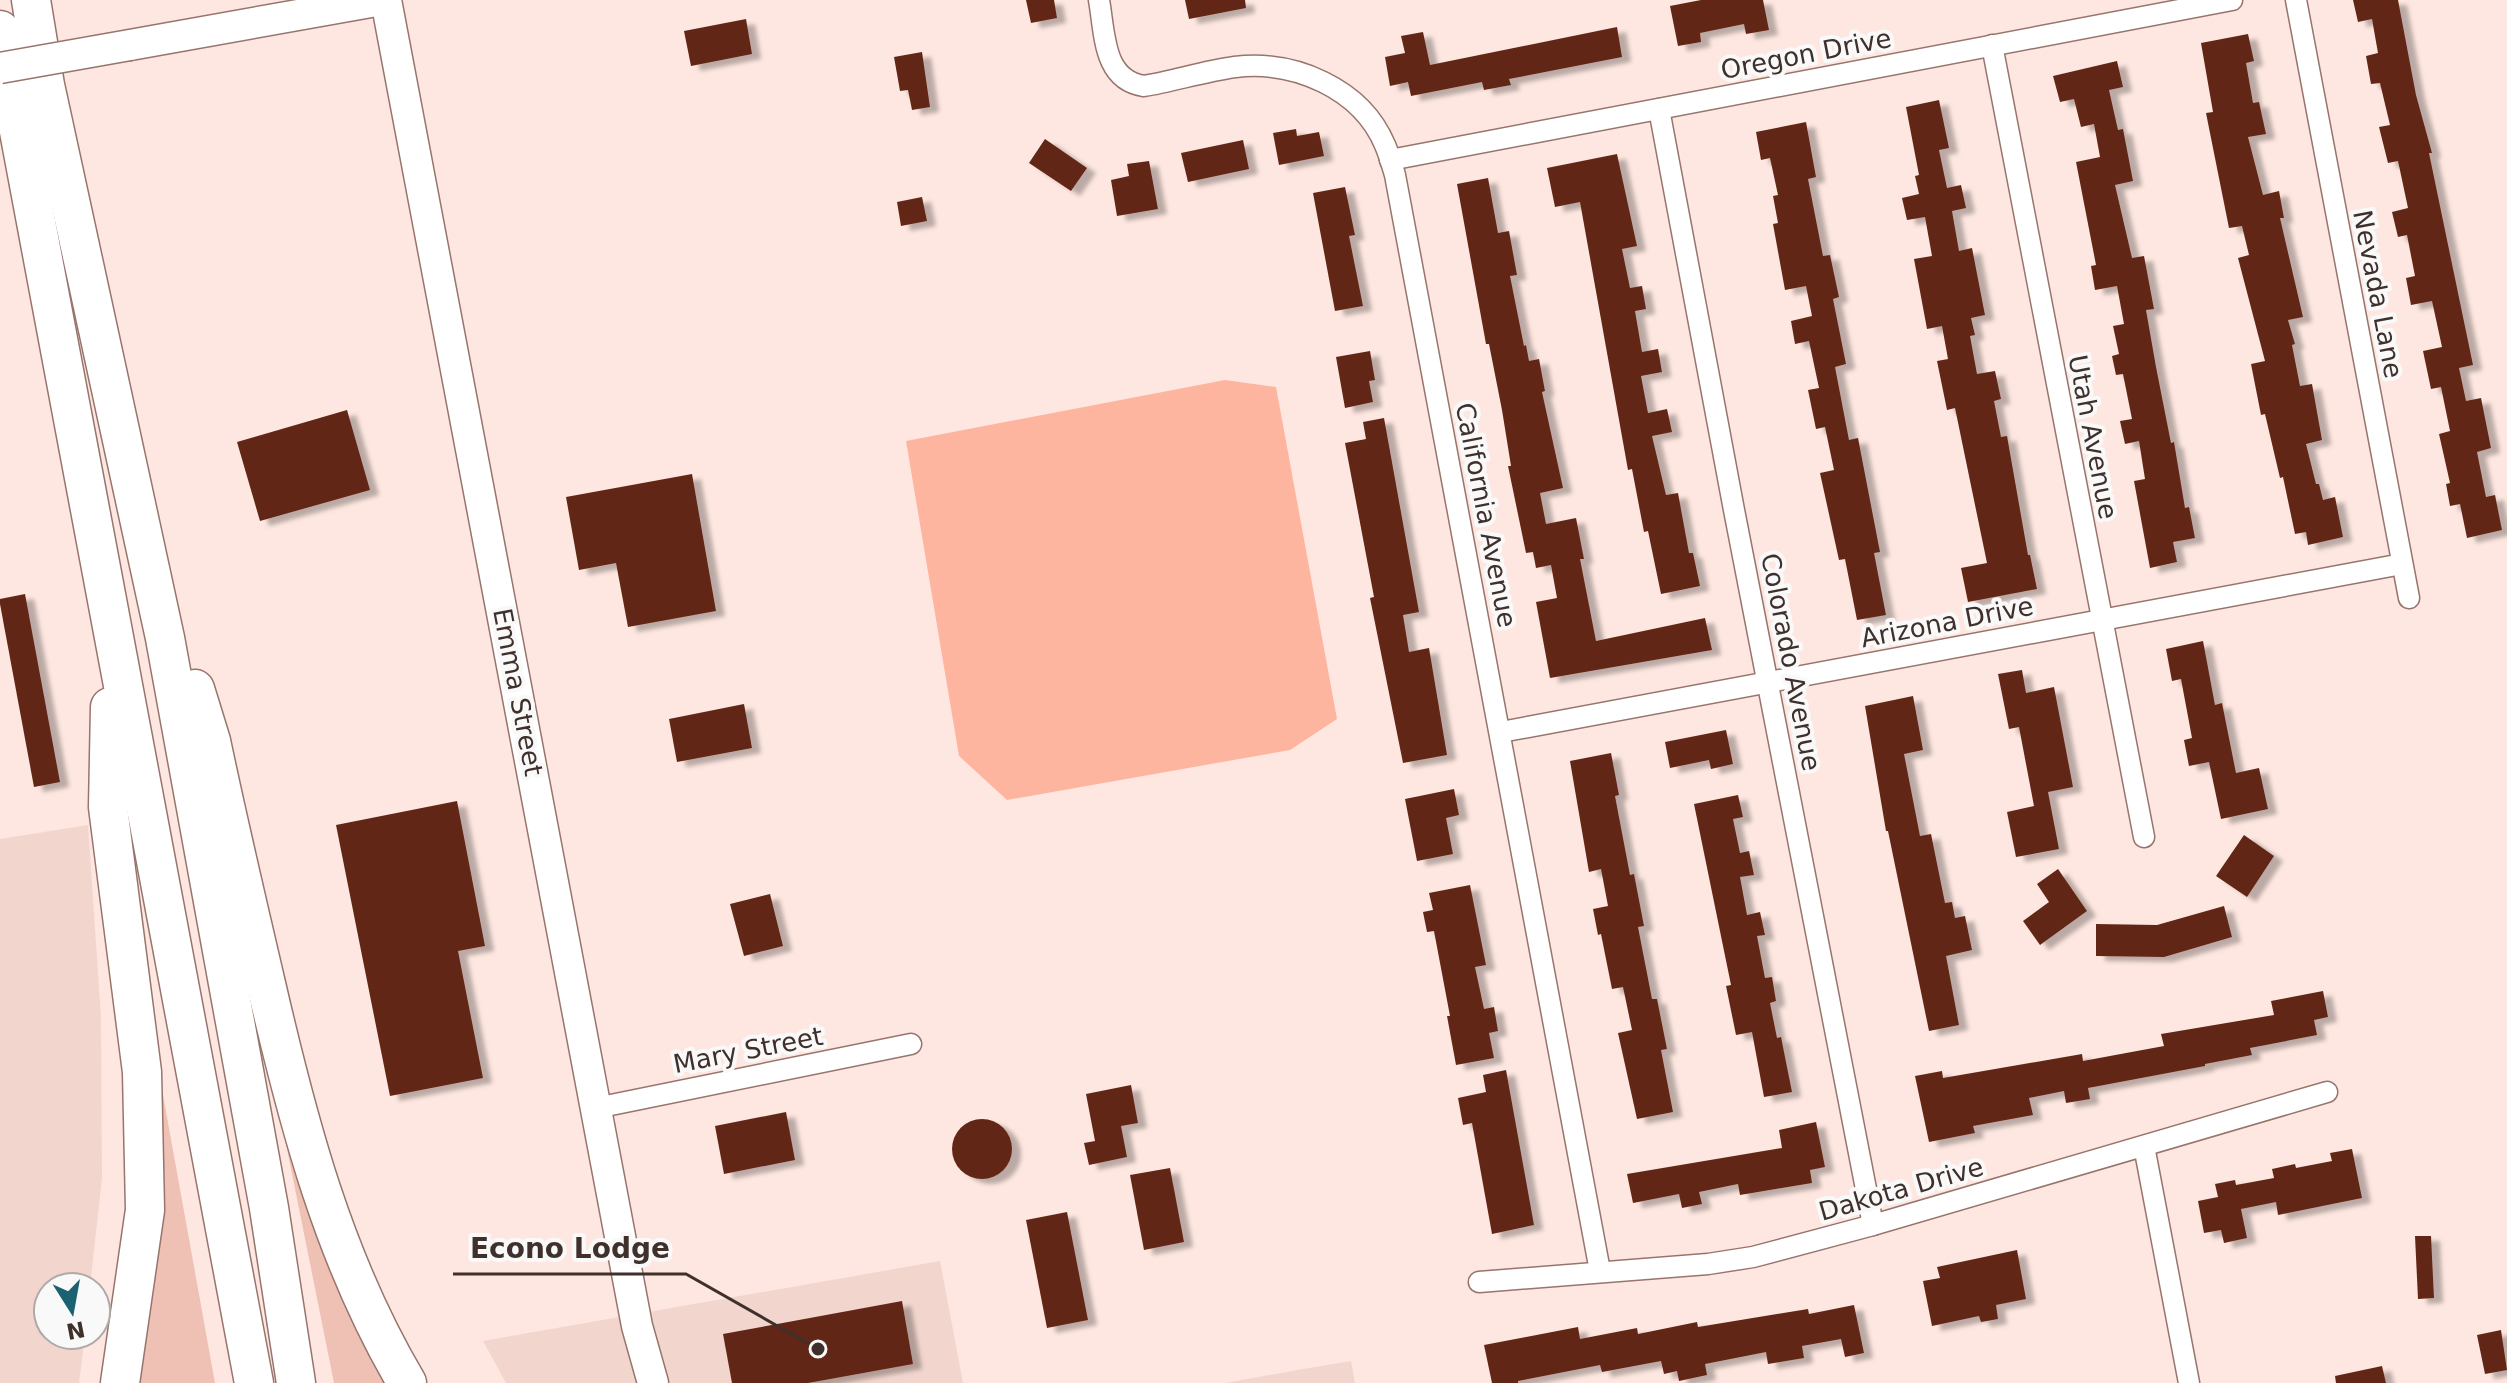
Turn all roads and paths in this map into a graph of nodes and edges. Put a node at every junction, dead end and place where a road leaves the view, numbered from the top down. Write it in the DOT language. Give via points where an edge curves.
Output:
graph roads {
  1 [pos="31,0"];
  2 [pos="384,0"];
  3 [pos="1099,0"];
  4 [pos="2232,0"];
  5 [pos="2296,0"];
  6 [pos="0,30"];
  7 [pos="1992,45"];
  8 [pos="0,68"];
  9 [pos="1659,109"];
  10 [pos="1390,160"];
  11 [pos="68,392"];
  12 [pos="2402,564"];
  13 [pos="2409,598"];
  14 [pos="2101,620"];
  15 [pos="165,638"];
  16 [pos="1769,682"];
  17 [pos="1501,732"];
  18 [pos="2144,837"];
  19 [pos="911,1044"];
  20 [pos="2327,1092"];
  21 [pos="596,1108"];
  22 [pos="2144,1146"];
  23 [pos="1873,1225"];
  24 [pos="1600,1271"];
  25 [pos="1479,1282"];
  26 [pos="120,1383"];
  27 [pos="254,1383"];
  28 [pos="296,1383"];
  29 [pos="407,1383"];
  30 [pos="653,1383"];
  31 [pos="2189,1383"];
  1 -- 15 [label="highway"];
  2 -- 8 [label="street, bridge"];
  2 -- 21 [label="street, Emma Street"];
  3 -- 10 [label="street, California Avenue" via="1111,62 1129,84 1144,86 1234,67 1295,71 1349,98 1379,132"];
  4 -- 7 [label="street, Oregon Drive"];
  5 -- 12 [label="street, Nevada Lane"];
  6 -- 11 [label="highway"];
  7 -- 9 [label="street, Oregon Drive"];
  7 -- 14 [label="street, Utah Avenue"];
  9 -- 10 [label="street, Oregon Drive"];
  9 -- 16 [label="street, Colorado Avenue"];
  10 -- 17 [label="street, California Avenue"];
  11 -- 26 [label="highway" via="70,483 110,707 108,807 142,1072 145,1210"];
  11 -- 27 [label="highway"];
  12 -- 13 [label="street, Nevada Lane"];
  12 -- 14 [label="street, Arizona Drive"];
  14 -- 16 [label="street, Arizona Drive"];
  14 -- 18 [label="street, Utah Avenue"];
  15 -- 28 [label="highway"];
  15 -- 29 [label="highway" via="195,688 211,741 283,1063 318,1180 344,1256 381,1340"];
  16 -- 17 [label="street, Arizona Drive"];
  16 -- 23 [label="street, Colorado Avenue"];
  17 -- 24 [label="street, California Avenue"];
  19 -- 21 [label="street, Mary Street"];
  20 -- 22 [label="street, Dakota Drive"];
  21 -- 30 [label="street, Emma Street" via="637,1326"];
  22 -- 23 [label="street, Dakota Drive"];
  22 -- 31 [label="street"];
  23 -- 24 [label="street, Dakota Drive" via="1753,1257"];
  24 -- 25 [label="street, Dakota Drive"];
}
